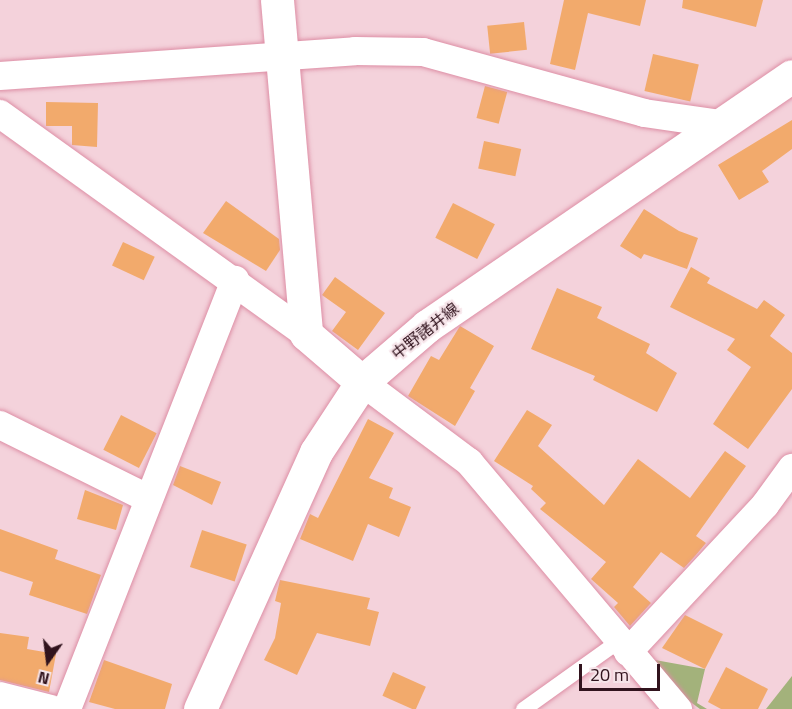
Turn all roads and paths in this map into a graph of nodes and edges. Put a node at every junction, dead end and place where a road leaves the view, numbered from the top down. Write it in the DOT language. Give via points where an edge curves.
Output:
graph roads {
  1 [pos="277,0"];
  2 [pos="280,57"];
  3 [pos="0,76"];
  4 [pos="792,76"];
  5 [pos="0,114"];
  6 [pos="718,124"];
  7 [pos="235,280"];
  8 [pos="306,334"];
  9 [pos="363,382"];
  10 [pos="0,425"];
  11 [pos="792,468"];
  12 [pos="147,498"];
  13 [pos="623,647"];
  14 [pos="0,696"];
  15 [pos="672,707"];
  16 [pos="51,709"];
  17 [pos="67,709"];
  18 [pos="200,709"];
  19 [pos="523,709"];
  1 -- 2 [label="main road"];
  2 -- 3 [label="street"];
  2 -- 6 [label="street" via="355,51 423,52 644,113"];
  2 -- 8 [label="main road"];
  4 -- 6 [label="main road, 中野諸井線"];
  5 -- 7 [label="street"];
  6 -- 9 [label="main road, 中野諸井線" via="427,326"];
  7 -- 8 [label="street"];
  7 -- 12 [label="street"];
  8 -- 9 [label="main road"];
  9 -- 13 [label="street" via="469,462"];
  9 -- 18 [label="main road, 中野諸井線" via="316,452"];
  10 -- 12 [label="street"];
  11 -- 13 [label="street" via="765,505"];
  12 -- 17 [label="street"];
  13 -- 15 [label="street"];
  13 -- 19 [label="lane"];
  14 -- 16 [label="street"];
}
